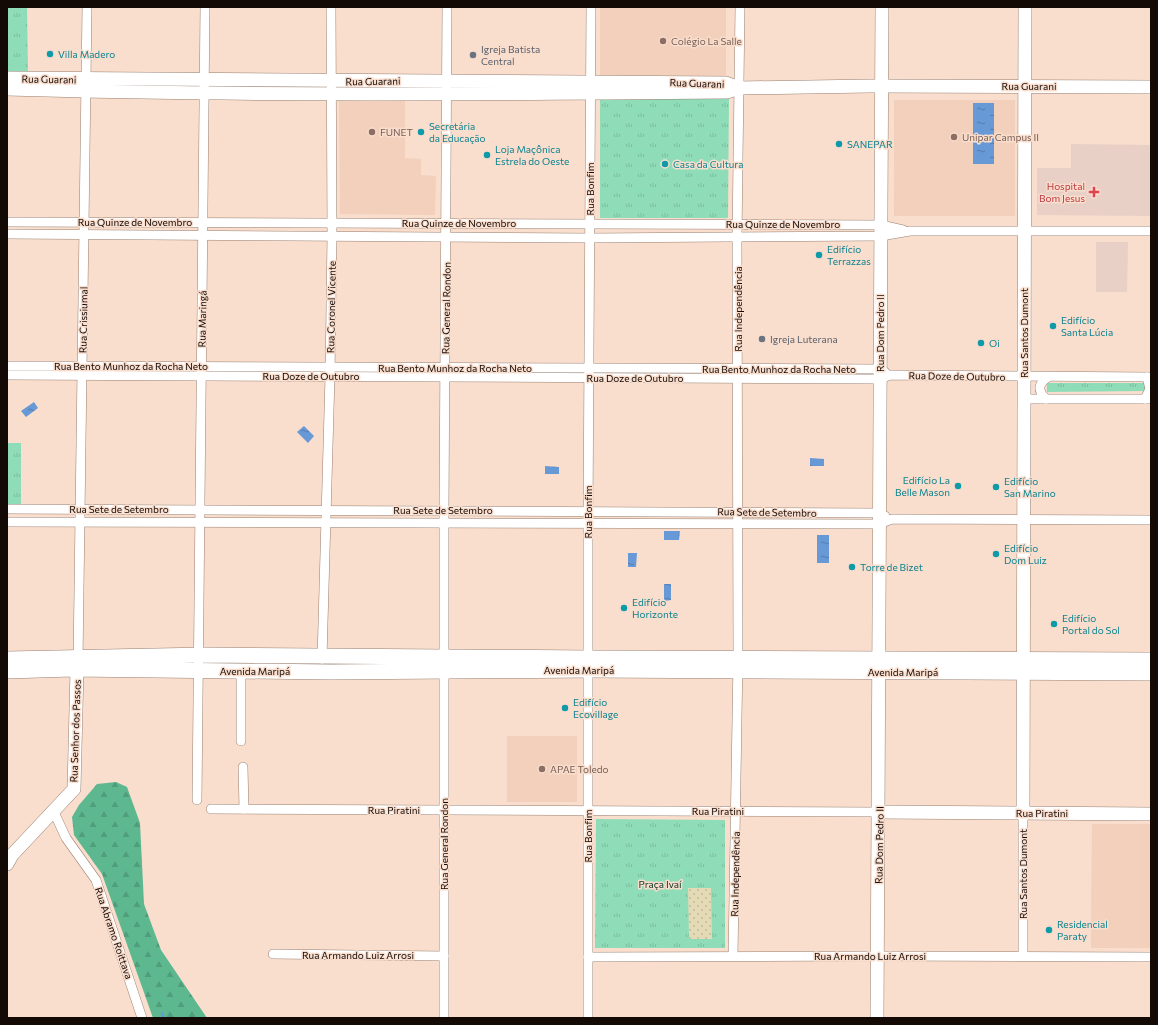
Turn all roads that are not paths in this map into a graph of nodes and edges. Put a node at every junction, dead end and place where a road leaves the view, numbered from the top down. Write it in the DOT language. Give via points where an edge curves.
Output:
graph roads {
  1 [pos="87,7"];
  2 [pos="205,7"];
  3 [pos="331,7"];
  4 [pos="447,7"];
  5 [pos="591,7"];
  6 [pos="740,7"];
  7 [pos="882,7"];
  8 [pos="1025,7"];
  9 [pos="7,78"];
  10 [pos="86,86"];
  11 [pos="204,86"];
  12 [pos="881,86"];
  13 [pos="1024,86"];
  14 [pos="331,87"];
  15 [pos="447,87"];
  16 [pos="591,87"];
  17 [pos="1151,87"];
  18 [pos="739,88"];
  19 [pos="7,89"];
  20 [pos="7,222"];
  21 [pos="84,222"];
  22 [pos="203,222"];
  23 [pos="332,222"];
  24 [pos="446,222"];
  25 [pos="590,223"];
  26 [pos="737,224"];
  27 [pos="881,230"];
  28 [pos="1024,231"];
  29 [pos="1151,231"];
  30 [pos="7,234"];
  31 [pos="84,234"];
  32 [pos="203,234"];
  33 [pos="332,236"];
  34 [pos="447,236"];
  35 [pos="737,237"];
  36 [pos="590,238"];
  37 [pos="7,366"];
  38 [pos="82,366"];
  39 [pos="201,371"];
  40 [pos="330,372"];
  41 [pos="445,372"];
  42 [pos="589,373"];
  43 [pos="738,373"];
  44 [pos="883,374"];
  45 [pos="7,375"];
  46 [pos="82,376"];
  47 [pos="1024,376"];
  48 [pos="1048,377"];
  49 [pos="1149,377"];
  50 [pos="1024,399"];
  51 [pos="1046,399"];
  52 [pos="1148,399"];
  53 [pos="7,509"];
  54 [pos="80,509"];
  55 [pos="200,509"];
  56 [pos="326,510"];
  57 [pos="444,510"];
  58 [pos="588,510"];
  59 [pos="738,511"];
  60 [pos="879,519"];
  61 [pos="1023,520"];
  62 [pos="1151,520"];
  63 [pos="7,522"];
  64 [pos="80,522"];
  65 [pos="199,522"];
  66 [pos="326,522"];
  67 [pos="444,523"];
  68 [pos="588,523"];
  69 [pos="738,524"];
  70 [pos="198,655"];
  71 [pos="323,656"];
  72 [pos="7,659"];
  73 [pos="77,663"];
  74 [pos="445,664"];
  75 [pos="589,664"];
  76 [pos="737,665"];
  77 [pos="1003,665"];
  78 [pos="1022,665"];
  79 [pos="1150,666"];
  80 [pos="885,668"];
  81 [pos="7,671"];
  82 [pos="197,671"];
  83 [pos="240,671"];
  84 [pos="322,672"];
  85 [pos="241,741"];
  86 [pos="243,768"];
  87 [pos="197,800"];
  88 [pos="211,809"];
  89 [pos="244,809"];
  90 [pos="53,810"];
  91 [pos="444,810"];
  92 [pos="588,810"];
  93 [pos="736,811"];
  94 [pos="879,812"];
  95 [pos="1023,813"];
  96 [pos="1151,814"];
  97 [pos="9,856"];
  98 [pos="273,954"];
  99 [pos="444,956"];
  100 [pos="733,956"];
  101 [pos="878,956"];
  102 [pos="1023,956"];
  103 [pos="588,957"];
  104 [pos="1151,957"];
  105 [pos="142,1018"];
  106 [pos="444,1018"];
  107 [pos="588,1018"];
  108 [pos="877,1018"];
  1 -- 10 [label="street, Rua Crissiumal"];
  2 -- 11 [label="street, Rua Maringá"];
  3 -- 14 [label="street, Rua Coronel Vicente"];
  4 -- 15 [label="street, Rua General Rondon"];
  5 -- 16 [label="street, Rua Bonfim"];
  6 -- 18 [label="street, Rua Independência"];
  7 -- 12 [label="street, Rua Dom Pedro II"];
  8 -- 13 [label="street, Rua Santos Dumont"];
  9 -- 10 [label="street, Rua Guarani"];
  10 -- 11 [label="street, Rua Guarani"];
  10 -- 19 [label="street, Rua Guarani"];
  10 -- 21 [label="street, Rua Crissiumal"];
  11 -- 14 [label="street, Rua Guarani"];
  11 -- 22 [label="street, Rua Maringá"];
  12 -- 13 [label="street, Rua Guarani"];
  12 -- 18 [label="street, Rua Guarani"];
  12 -- 27 [label="street, Rua Dom Pedro II"];
  13 -- 17 [label="street, Rua Guarani"];
  13 -- 28 [label="street, Rua Santos Dumont"];
  14 -- 15 [label="street, Rua Guarani"];
  14 -- 23 [label="street, Rua Coronel Vicente"];
  15 -- 16 [label="street, Rua Guarani"];
  15 -- 24 [label="street, Rua General Rondon"];
  16 -- 18 [label="street, Rua Guarani" via="726,83"];
  16 -- 25 [label="street, Rua Bonfim"];
  18 -- 26 [label="street, Rua Independência"];
  20 -- 21 [label="street, Rua Quinze de Novembro"];
  21 -- 22 [label="street, Rua Quinze de Novembro"];
  21 -- 31 [label="street, Rua Crissiumal"];
  22 -- 23 [label="street, Rua Quinze de Novembro"];
  22 -- 32 [label="street, Rua Maringá"];
  23 -- 24 [label="street, Rua Quinze de Novembro"];
  23 -- 33 [label="street, Rua Coronel Vicente"];
  24 -- 25 [label="street, Rua Quinze de Novembro"];
  24 -- 34 [label="street, Rua General Rondon"];
  25 -- 26 [label="street, Rua Quinze de Novembro"];
  25 -- 36 [label="street, Rua Bonfim"];
  26 -- 27 [label="street, Rua Quinze de Novembro"];
  26 -- 35 [label="street, Rua Independência"];
  27 -- 28 [label="street, Rua Quinze de Novembro"];
  27 -- 35 [label="street, Rua Quinze de Novembro"];
  27 -- 44 [label="street, Rua Dom Pedro II"];
  28 -- 29 [label="street, Rua Quinze de Novembro"];
  28 -- 47 [label="street, Rua Santos Dumont"];
  30 -- 31 [label="street, Rua Quinze de Novembro"];
  31 -- 32 [label="street, Rua Quinze de Novembro"];
  31 -- 38 [label="street, Rua Crissiumal"];
  32 -- 33 [label="street, Rua Quinze de Novembro"];
  32 -- 39 [label="street, Rua Maringá"];
  33 -- 34 [label="street, Rua Quinze de Novembro"];
  33 -- 40 [label="street, Rua Coronel Vicente"];
  34 -- 36 [label="street, Rua Quinze de Novembro"];
  34 -- 41 [label="street, Rua General Rondon"];
  35 -- 36 [label="street, Rua Quinze de Novembro"];
  35 -- 43 [label="street, Rua Independência"];
  36 -- 42 [label="street, Rua Bonfim"];
  37 -- 38 [label="street, Rua Bento Munhoz da Rocha Neto"];
  38 -- 39 [label="street, Rua Bento Munhoz da Rocha Neto"];
  38 -- 46 [label="street, Rua Crissiumal"];
  39 -- 40 [label="street, Rua Bento Munhoz da Rocha Neto"];
  39 -- 46 [label="street"];
  39 -- 55 [label="street, Rua Maringá"];
  40 -- 41 [label="street, Rua Bento Munhoz da Rocha Neto"];
  40 -- 56 [label="street, Rua Coronel Vicente"];
  41 -- 42 [label="street, Rua Bento Munhoz da Rocha Neto"];
  41 -- 57 [label="street, Rua General Rondon"];
  42 -- 43 [label="street, Rua Bento Munhoz da Rocha Neto"];
  42 -- 58 [label="street, Rua Bonfim"];
  43 -- 44 [label="street, Rua Doze de Outubro"];
  43 -- 59 [label="street, Rua Independência"];
  44 -- 47 [label="street, Rua Doze de Outubro"];
  44 -- 60 [label="street, Rua Dom Pedro II"];
  45 -- 46 [label="street"];
  46 -- 54 [label="street, Rua Crissiumal"];
  47 -- 48 [label="street, Rua Doze de Outubro"];
  47 -- 50 [label="street, Rua Santos Dumont"];
  48 -- 49 [label="street, Rua Doze de Outubro"];
  48 -- 51 [label="street" via="1039,387"];
  49 -- 52 [label="street"];
  50 -- 51 [label="street"];
  50 -- 61 [label="street, Rua Santos Dumont"];
  51 -- 52 [label="street"];
  53 -- 54 [label="street, Rua Sete de Setembro"];
  54 -- 55 [label="street, Rua Sete de Setembro"];
  54 -- 64 [label="street, Rua Crissiumal"];
  55 -- 56 [label="street, Rua Sete de Setembro"];
  55 -- 65 [label="street, Rua Maringá"];
  56 -- 57 [label="street, Rua Sete de Setembro"];
  56 -- 66 [label="street, Rua Coronel Vicente"];
  57 -- 58 [label="street, Rua Sete de Setembro"];
  57 -- 67 [label="street, Rua General Rondon"];
  58 -- 59 [label="street, Rua Sete de Setembro"];
  58 -- 68 [label="street, Rua Bonfim"];
  59 -- 60 [label="street, Rua Sete de Setembro"];
  59 -- 69 [label="street, Rua Independência"];
  60 -- 61 [label="street"];
  60 -- 69 [label="street, Rua Sete de Setembro"];
  60 -- 80 [label="street, Rua Dom Pedro II"];
  61 -- 62 [label="street"];
  61 -- 78 [label="street, Rua Santos Dumont"];
  63 -- 64 [label="street, Rua Sete de Setembro"];
  64 -- 65 [label="street, Rua Sete de Setembro"];
  64 -- 73 [label="street, Rua Crissiumal"];
  65 -- 66 [label="street, Rua Sete de Setembro"];
  65 -- 70 [label="street, Rua Maringá"];
  66 -- 67 [label="street, Rua Sete de Setembro"];
  66 -- 71 [label="street, Rua Coronel Vicente"];
  67 -- 68 [label="street, Rua Sete de Setembro"];
  67 -- 74 [label="street, Rua General Rondon"];
  68 -- 69 [label="street, Rua Sete de Setembro"];
  68 -- 75 [label="street, Rua Bonfim"];
  69 -- 76 [label="street, Rua Independência"];
  70 -- 71 [label="main road, Avenida Maripá"];
  70 -- 73 [label="main road, Avenida Maripá"];
  70 -- 82 [label="main road" via="193,658"];
  71 -- 74 [label="main road, Avenida Maripá"];
  71 -- 84 [label="main road" via="318,664"];
  72 -- 73 [label="main road, Avenida Maripá"];
  73 -- 81 [label="main road, Avenida Maripá"];
  73 -- 82 [label="main road, Avenida Maripá"];
  73 -- 90 [label="street, Rua Senhor dos Passos" via="74,789"];
  74 -- 75 [label="main road, Avenida Maripá"];
  74 -- 84 [label="main road, Avenida Maripá"];
  74 -- 91 [label="street, Rua General Rondon"];
  75 -- 76 [label="main road, Avenida Maripá"];
  75 -- 92 [label="street, Rua Bonfim"];
  76 -- 80 [label="main road, Avenida Maripá"];
  76 -- 93 [label="street, Rua Independência"];
  77 -- 78 [label="main road, Avenida Maripá"];
  77 -- 80 [label="main road, Avenida Maripá"];
  77 -- 80 [label="main road, Avenida Maripá" via="899,658"];
  78 -- 79 [label="main road, Avenida Maripá"];
  78 -- 95 [label="street, Rua Santos Dumont"];
  80 -- 94 [label="street, Rua Dom Pedro II"];
  82 -- 83 [label="main road, Avenida Maripá"];
  82 -- 87 [label="street"];
  83 -- 84 [label="main road, Avenida Maripá"];
  83 -- 85 [label="street"];
  86 -- 89 [label="street"];
  88 -- 89 [label="street, Rua Piratini"];
  89 -- 91 [label="street, Rua Piratini"];
  90 -- 97 [label="street, Rua Senhor dos Passos"];
  90 -- 105 [label="street, Rua Abramo Roittava" via="66,838 96,880"];
  91 -- 92 [label="street, Rua Piratini"];
  91 -- 99 [label="street, Rua General Rondon"];
  92 -- 93 [label="street, Rua Piratini"];
  92 -- 103 [label="street, Rua Bonfim"];
  93 -- 94 [label="street, Rua Piratini"];
  93 -- 100 [label="street, Rua Independência"];
  94 -- 95 [label="street, Rua Piratini"];
  94 -- 101 [label="street, Rua Dom Pedro II"];
  95 -- 96 [label="street, Rua Piratini"];
  95 -- 102 [label="street, Rua Santos Dumont"];
  98 -- 99 [label="street, Rua Armando Luiz Arrosi"];
  99 -- 106 [label="street, Rua General Rondon"];
  100 -- 101 [label="street, Rua Armando Luiz Arrosi"];
  100 -- 103 [label="street, Rua Armando Luiz Arrosi"];
  101 -- 102 [label="street, Rua Armando Luiz Arrosi"];
  101 -- 108 [label="street, Rua Dom Pedro II"];
  102 -- 104 [label="street, Rua Armando Luiz Arrosi"];
  103 -- 107 [label="street, Rua Bonfim"];
}
